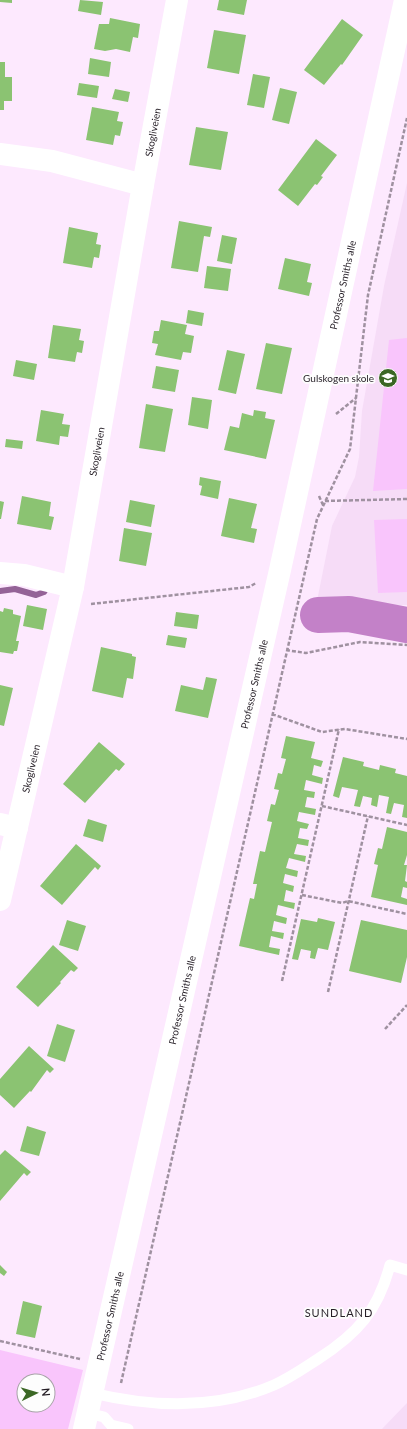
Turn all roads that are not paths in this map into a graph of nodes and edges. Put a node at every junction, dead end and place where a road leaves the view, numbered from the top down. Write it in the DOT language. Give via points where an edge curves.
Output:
graph roads {
  1 [pos="177,0"];
  2 [pos="405,0"];
  3 [pos="0,154"];
  4 [pos="143,185"];
  5 [pos="0,573"];
  6 [pos="71,597"];
  7 [pos="9,826"];
  8 [pos="0,900"];
  9 [pos="407,1270"];
  10 [pos="88,1412"];
  11 [pos="128,1429"];
  1 -- 4 [label="street, Skogliveien"];
  2 -- 10 [label="street, Professor Smiths alle" via="280,570"];
  3 -- 4 [label="street" via="52,161"];
  4 -- 6 [label="street, Skogliveien"];
  5 -- 6 [label="street" via="24,575"];
  6 -- 7 [label="street, Skogliveien"];
  7 -- 8 [label="street, Skogliveien"];
  9 -- 10 [label="lane" via="390,1265 380,1294 366,1319 350,1337 275,1385 253,1394 206,1402 176,1404 117,1399"];
  10 -- 11 [label="lane" via="104,1417 111,1425"];
}
